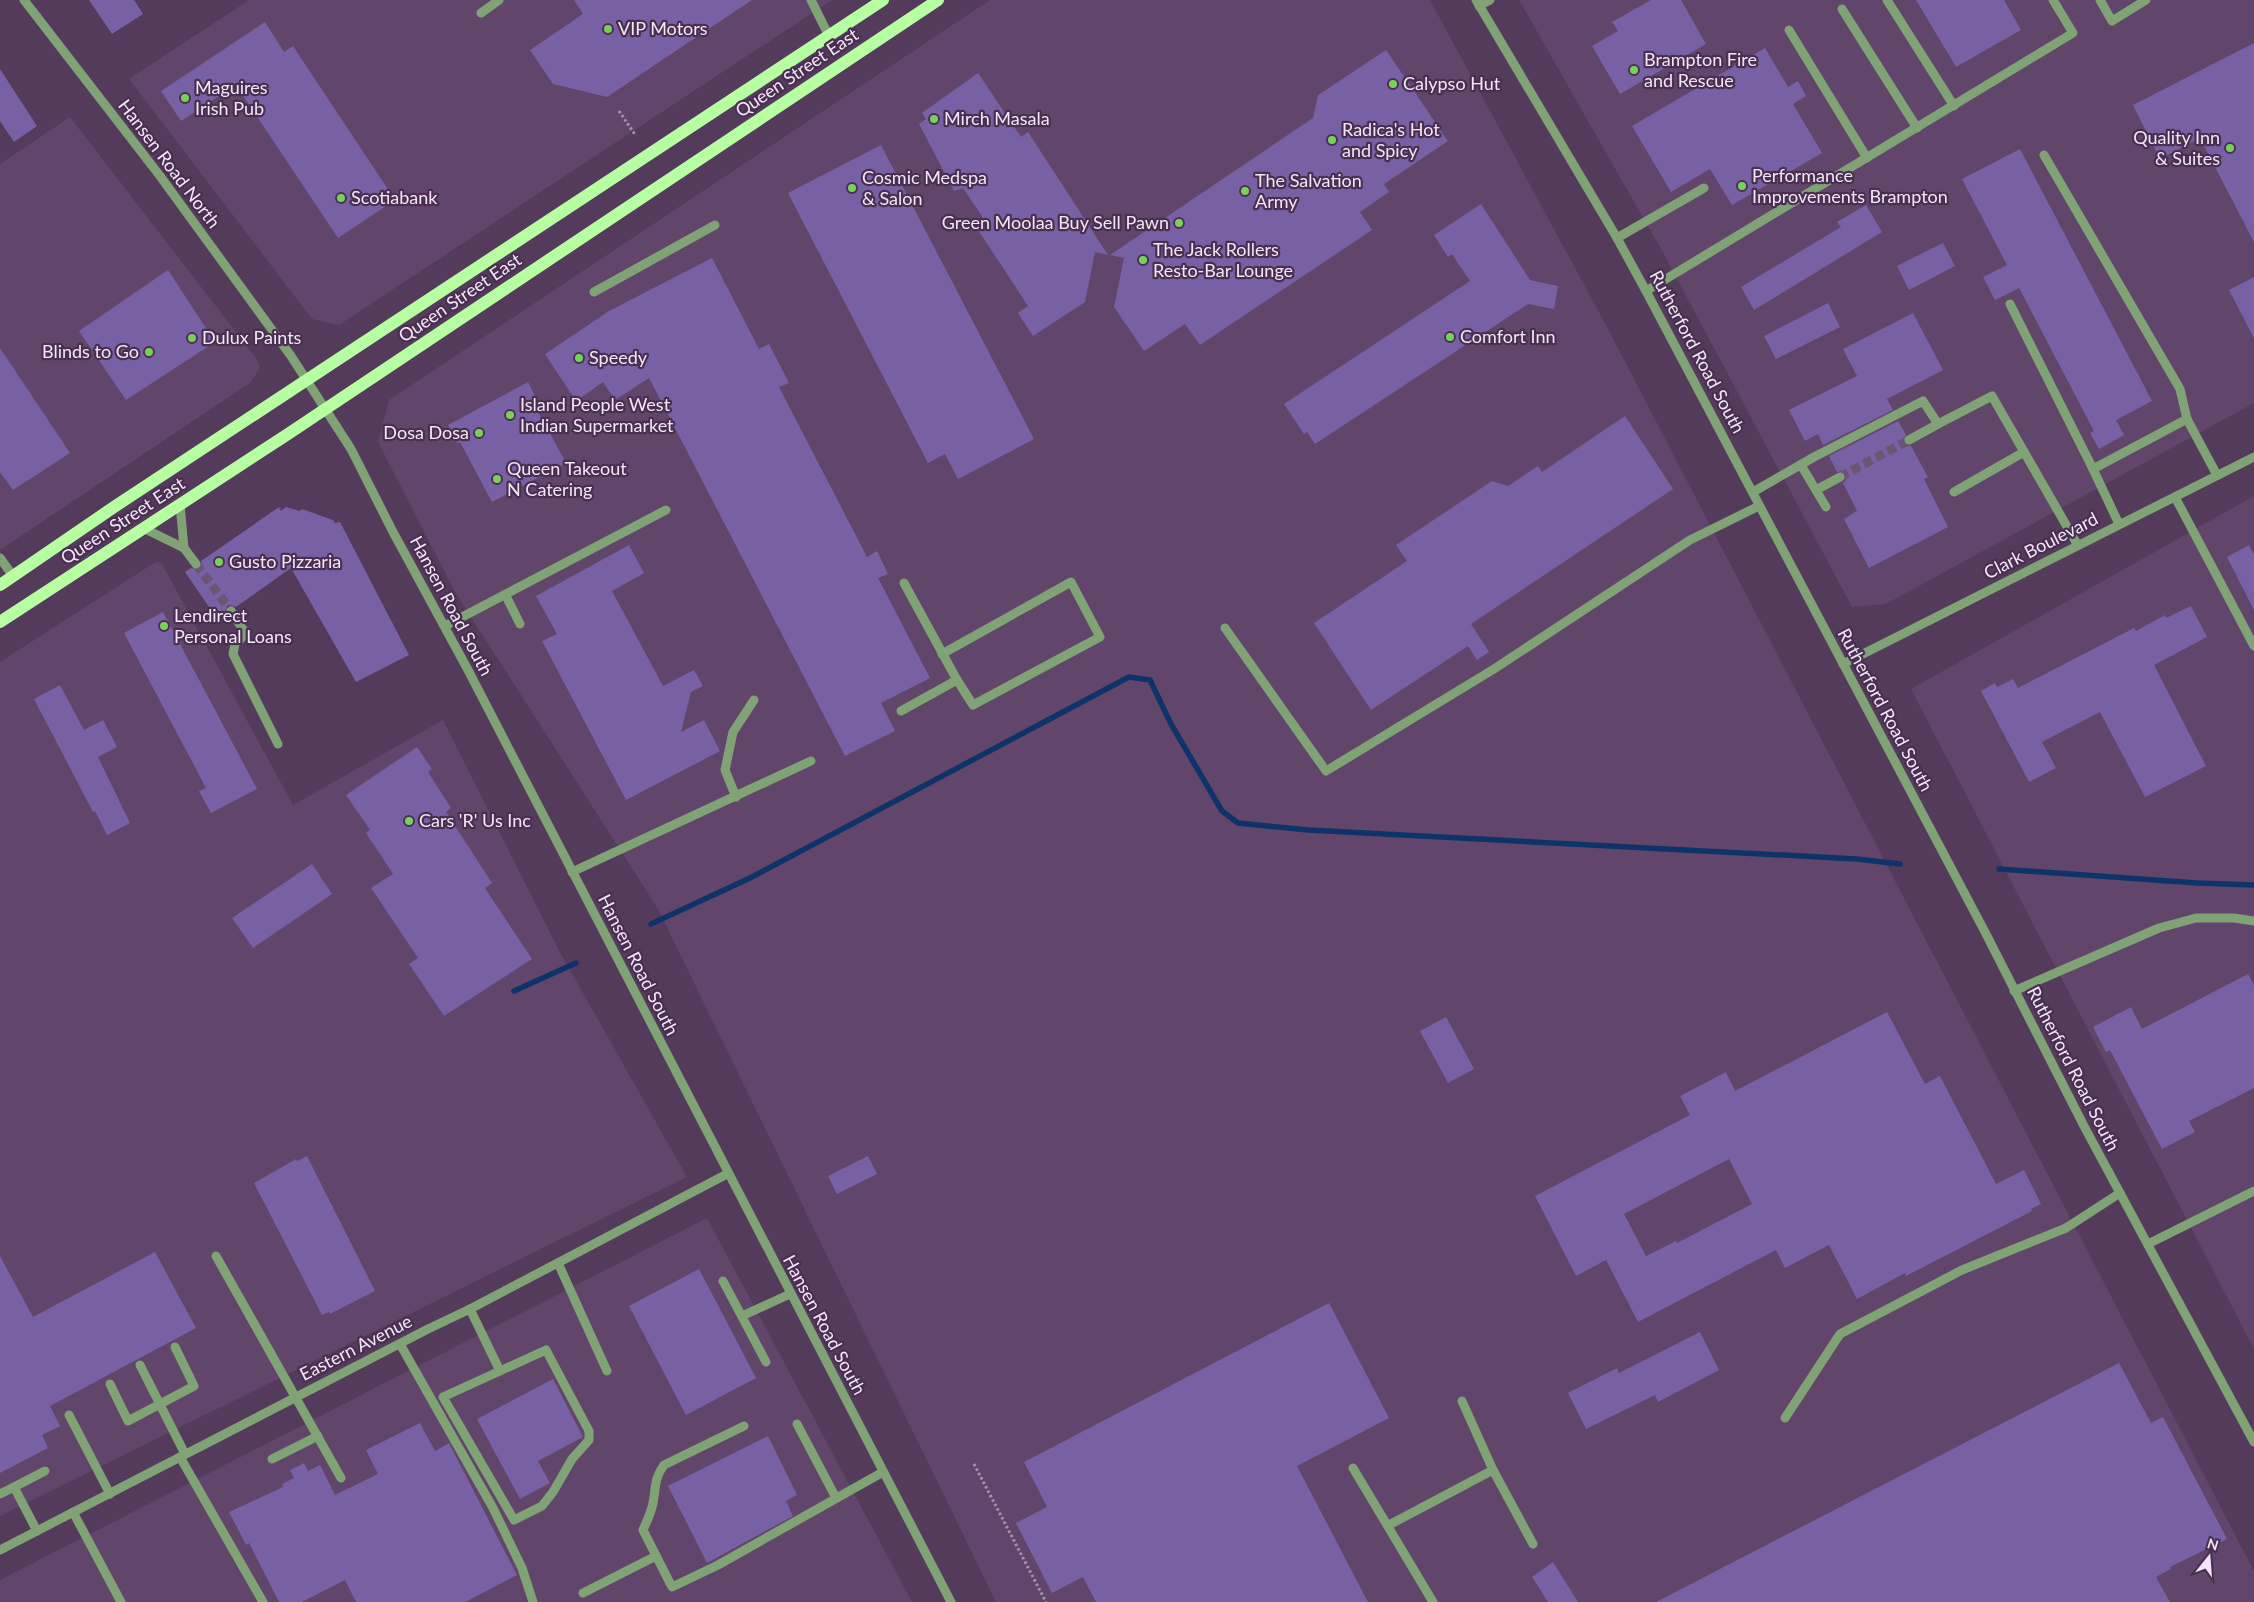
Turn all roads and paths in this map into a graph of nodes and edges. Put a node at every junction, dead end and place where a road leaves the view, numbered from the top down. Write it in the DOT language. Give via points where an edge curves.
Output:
graph roads {
  1 [pos="24,0"];
  2 [pos="499,0"];
  3 [pos="810,0"];
  4 [pos="882,0"];
  5 [pos="938,0"];
  6 [pos="1490,0"];
  7 [pos="1887,0"];
  8 [pos="2053,0"];
  9 [pos="2100,0"];
  10 [pos="2146,0"];
  11 [pos="1477,3"];
  12 [pos="1842,10"];
  13 [pos="481,13"];
  14 [pos="1790,30"];
  15 [pos="828,36"];
  16 [pos="1954,106"];
  17 [pos="620,111"];
  18 [pos="1917,128"];
  19 [pos="636,136"];
  20 [pos="2044,155"];
  21 [pos="1868,158"];
  22 [pos="1704,188"];
  23 [pos="715,226"];
  24 [pos="1617,238"];
  25 [pos="1646,291"];
  26 [pos="594,292"];
  27 [pos="2010,304"];
  28 [pos="286,349"];
  29 [pos="306,380"];
  30 [pos="325,409"];
  31 [pos="2187,419"];
  32 [pos="1938,424"];
  33 [pos="1909,440"];
  34 [pos="2024,452"];
  35 [pos="2254,456"];
  36 [pos="1801,465"];
  37 [pos="2093,469"];
  38 [pos="2217,475"];
  39 [pos="1840,477"];
  40 [pos="1816,490"];
  41 [pos="1753,492"];
  42 [pos="1954,492"];
  43 [pos="2175,496"];
  44 [pos="180,504"];
  45 [pos="1759,506"];
  46 [pos="1826,507"];
  47 [pos="666,510"];
  48 [pos="2119,524"];
  49 [pos="143,528"];
  50 [pos="2077,544"];
  51 [pos="184,548"];
  52 [pos="0,558"];
  53 [pos="196,564"];
  54 [pos="13,576"];
  55 [pos="904,583"];
  56 [pos="0,585"];
  57 [pos="506,596"];
  58 [pos="230,611"];
  59 [pos="0,622"];
  60 [pos="520,624"];
  61 [pos="444,626"];
  62 [pos="1225,628"];
  63 [pos="2254,646"];
  64 [pos="942,654"];
  65 [pos="1843,664"];
  66 [pos="957,680"];
  67 [pos="754,700"];
  68 [pos="901,710"];
  69 [pos="278,744"];
  70 [pos="811,761"];
  71 [pos="736,797"];
  72 [pos="572,872"];
  73 [pos="2253,922"];
  74 [pos="2014,991"];
  75 [pos="727,1174"];
  76 [pos="2254,1192"];
  77 [pos="2120,1193"];
  78 [pos="2148,1244"];
  79 [pos="216,1256"];
  80 [pos="558,1263"];
  81 [pos="723,1281"];
  82 [pos="790,1294"];
  83 [pos="470,1309"];
  84 [pos="742,1316"];
  85 [pos="400,1344"];
  86 [pos="175,1346"];
  87 [pos="766,1362"];
  88 [pos="140,1366"];
  89 [pos="500,1370"];
  90 [pos="607,1370"];
  91 [pos="110,1384"];
  92 [pos="297,1397"];
  93 [pos="1462,1401"];
  94 [pos="160,1405"];
  95 [pos="69,1415"];
  96 [pos="1785,1418"];
  97 [pos="797,1424"];
  98 [pos="744,1426"];
  99 [pos="318,1436"];
  100 [pos="2254,1442"];
  101 [pos="183,1456"];
  102 [pos="272,1459"];
  103 [pos="974,1464"];
  104 [pos="1352,1468"];
  105 [pos="1494,1470"];
  106 [pos="45,1471"];
  107 [pos="883,1472"];
  108 [pos="341,1478"];
  109 [pos="14,1487"];
  110 [pos="0,1494"];
  111 [pos="110,1494"];
  112 [pos="836,1498"];
  113 [pos="73,1512"];
  114 [pos="1389,1525"];
  115 [pos="37,1531"];
  116 [pos="1533,1544"];
  117 [pos="0,1550"];
  118 [pos="656,1556"];
  119 [pos="583,1592"];
  120 [pos="121,1602"];
  121 [pos="263,1602"];
  122 [pos="533,1602"];
  123 [pos="951,1602"];
  124 [pos="1046,1602"];
  125 [pos="1433,1602"];
  1 -- 28 [label="street, Hansen Road North" via="160,176"];
  2 -- 13 [label="street"];
  3 -- 15 [label="street"];
  4 -- 15 [label="main road, Queen Street East"];
  5 -- 30 [label="main road, Queen Street East"];
  6 -- 11 [label="street"];
  7 -- 16 [label="street"];
  8 -- 16 [label="street" via="2073,33"];
  9 -- 10 [label="street" via="2112,21"];
  11 -- 24 [label="street, Rutherford Road South"];
  12 -- 18 [label="street"];
  14 -- 21 [label="street"];
  15 -- 29 [label="main road, Queen Street East"];
  16 -- 18 [label="street"];
  17 -- 19 [label="path"];
  18 -- 21 [label="street"];
  20 -- 31 [label="street" via="2180,388"];
  21 -- 25 [label="street"];
  22 -- 24 [label="street"];
  23 -- 26 [label="street"];
  24 -- 25 [label="street, Rutherford Road South"];
  25 -- 41 [label="street, Rutherford Road South"];
  27 -- 37 [label="street"];
  28 -- 29 [label="street, Hansen Road South"];
  29 -- 30 [label="street, Hansen Road South"];
  29 -- 54 [label="main road, Queen Street East"];
  30 -- 44 [label="main road, Queen Street East"];
  30 -- 61 [label="street, Hansen Road South" via="351,449"];
  31 -- 37 [label="street"];
  31 -- 38 [label="street"];
  32 -- 33 [label="street"];
  32 -- 34 [label="street" via="1992,396"];
  32 -- 36 [label="street" via="1923,401"];
  34 -- 42 [label="street"];
  34 -- 50 [label="street"];
  35 -- 38 [label="street, Clark Boulevard"];
  36 -- 40 [label="street"];
  36 -- 41 [label="street"];
  37 -- 48 [label="street"];
  38 -- 43 [label="street, Clark Boulevard"];
  39 -- 40 [label="street"];
  40 -- 46 [label="street"];
  41 -- 45 [label="street, Rutherford Road South"];
  43 -- 48 [label="street, Clark Boulevard"];
  43 -- 63 [label="street"];
  44 -- 49 [label="main road, Queen Street East"];
  44 -- 51 [label="street"];
  45 -- 62 [label="street" via="1690,540 1494,668 1326,771"];
  45 -- 65 [label="street, Rutherford Road South"];
  47 -- 57 [label="street"];
  48 -- 50 [label="street, Clark Boulevard"];
  49 -- 51 [label="street"];
  49 -- 59 [label="main road, Queen Street East"];
  50 -- 65 [label="street, Clark Boulevard"];
  51 -- 53 [label="street"];
  52 -- 54 [label="street"];
  54 -- 56 [label="main road, Queen Street East"];
  55 -- 64 [label="street"];
  57 -- 60 [label="street"];
  57 -- 61 [label="street"];
  58 -- 69 [label="street" via="246,634 235,644 233,654"];
  61 -- 72 [label="street, Hansen Road South"];
  64 -- 66 [label="street"];
  64 -- 66 [label="street" via="1071,582 1100,637 973,705"];
  65 -- 74 [label="street, Rutherford Road South"];
  66 -- 68 [label="street"];
  67 -- 71 [label="street" via="733,732 725,770"];
  70 -- 71 [label="street"];
  71 -- 72 [label="street"];
  72 -- 75 [label="street, Hansen Road South"];
  73 -- 74 [label="street" via="2234,918 2196,918 2159,928"];
  74 -- 77 [label="street, Rutherford Road South"];
  75 -- 80 [label="street, Eastern Avenue"];
  75 -- 82 [label="street, Hansen Road South"];
  76 -- 78 [label="street"];
  77 -- 78 [label="street, Rutherford Road South"];
  77 -- 96 [label="street" via="2066,1228 1962,1270 1840,1334"];
  78 -- 100 [label="street, Rutherford Road South"];
  79 -- 92 [label="street"];
  80 -- 83 [label="street, Eastern Avenue"];
  80 -- 90 [label="street"];
  81 -- 84 [label="street"];
  82 -- 84 [label="street"];
  82 -- 107 [label="street, Hansen Road South"];
  83 -- 85 [label="street, Eastern Avenue"];
  83 -- 89 [label="street"];
  84 -- 87 [label="street"];
  85 -- 92 [label="street, Eastern Avenue"];
  85 -- 122 [label="street" via="493,1508 522,1568"];
  86 -- 94 [label="street" via="194,1386"];
  88 -- 94 [label="street"];
  89 -- 89 [label="street" via="443,1397 514,1520 542,1506 554,1492 572,1459 588,1440 589,1431 546,1350"];
  91 -- 94 [label="street" via="128,1421"];
  92 -- 99 [label="street"];
  92 -- 101 [label="street, Eastern Avenue"];
  93 -- 105 [label="street"];
  94 -- 101 [label="street"];
  95 -- 111 [label="street"];
  97 -- 112 [label="street"];
  98 -- 118 [label="street" via="664,1465 658,1473 653,1502 642,1530"];
  99 -- 102 [label="street"];
  99 -- 108 [label="street"];
  101 -- 111 [label="street, Eastern Avenue"];
  101 -- 121 [label="street"];
  103 -- 124 [label="path"];
  104 -- 114 [label="street"];
  105 -- 114 [label="street"];
  105 -- 116 [label="street"];
  106 -- 109 [label="street"];
  107 -- 112 [label="street"];
  107 -- 123 [label="street, Hansen Road South"];
  109 -- 110 [label="street"];
  109 -- 115 [label="street"];
  111 -- 113 [label="street, Eastern Avenue"];
  112 -- 118 [label="street" via="718,1565 672,1587"];
  113 -- 115 [label="street, Eastern Avenue"];
  113 -- 120 [label="street"];
  114 -- 125 [label="street"];
  115 -- 117 [label="street, Eastern Avenue"];
  118 -- 119 [label="street"];
}
